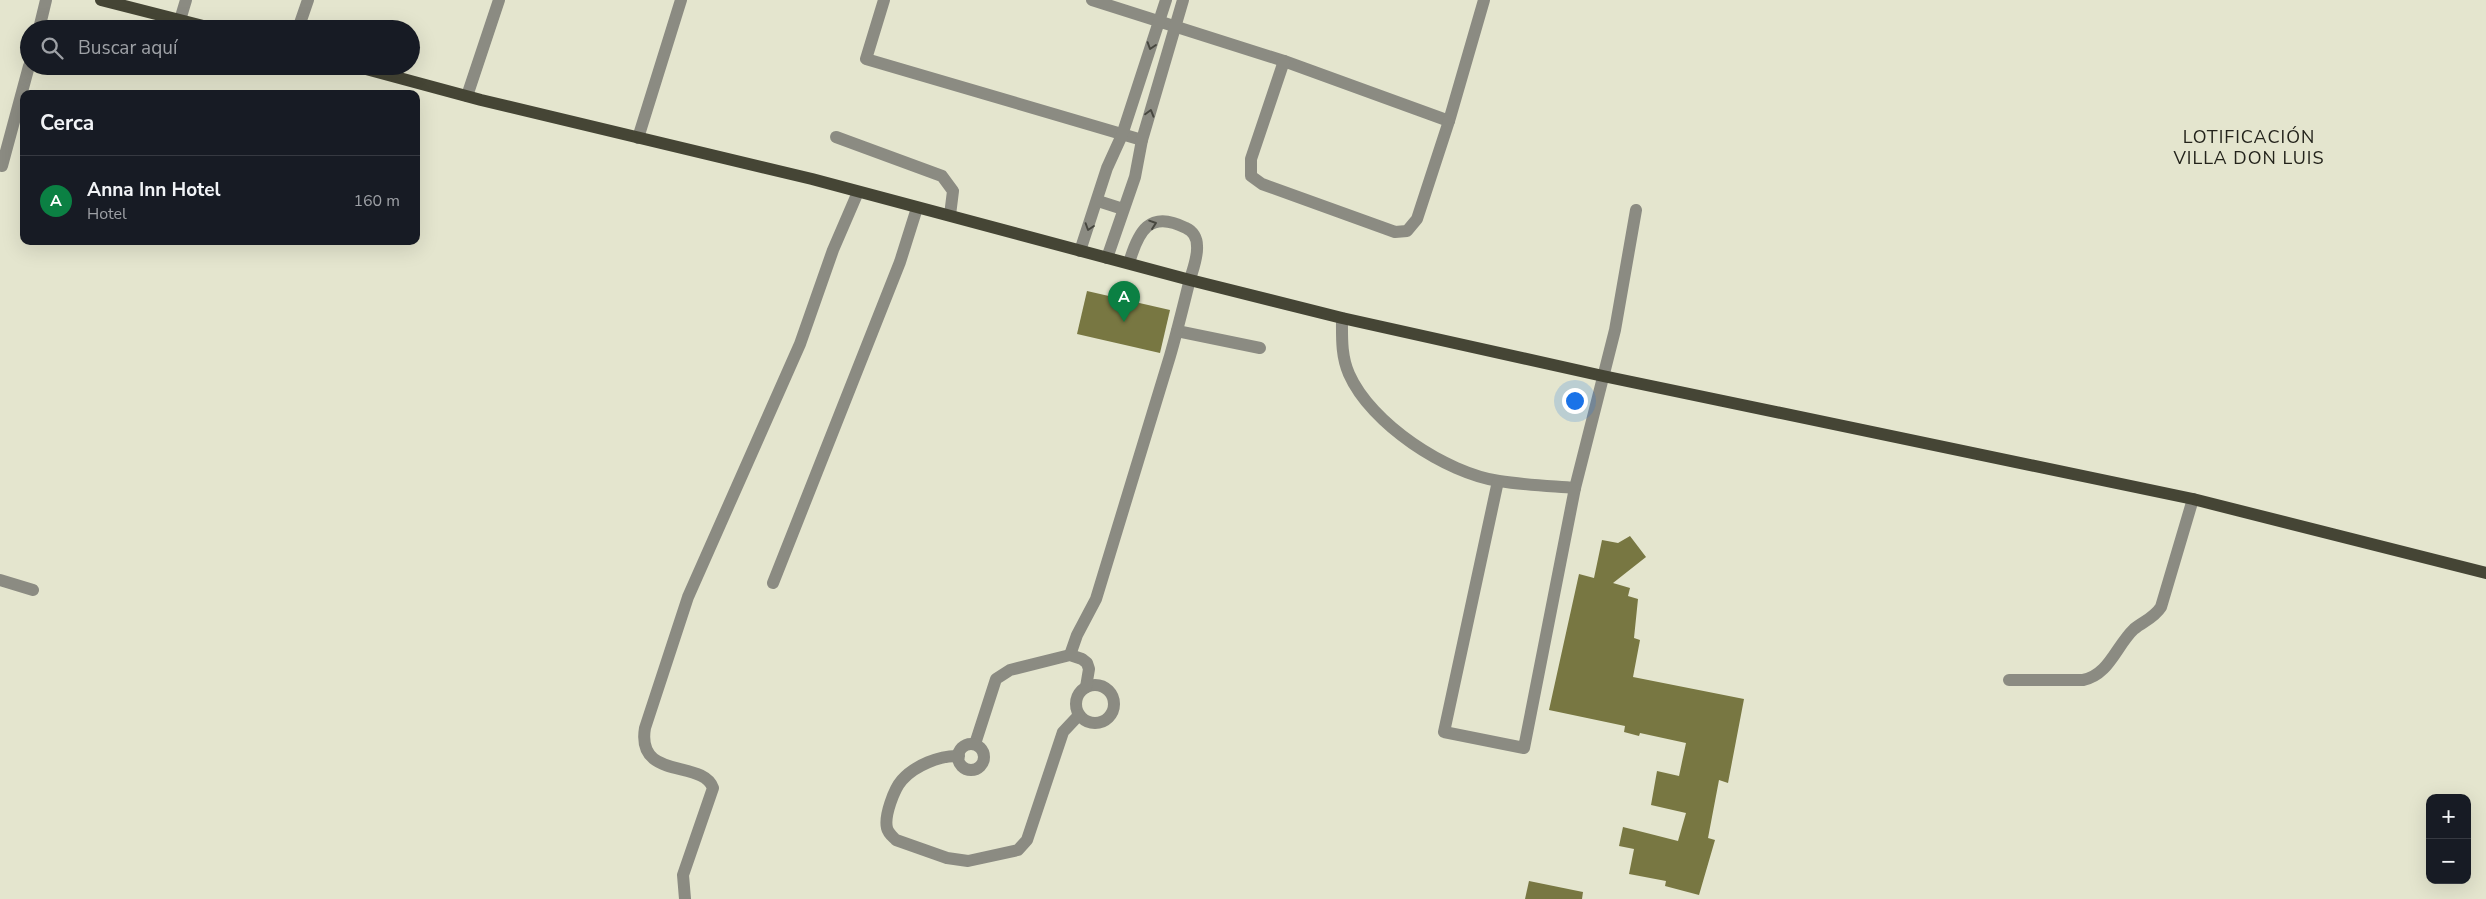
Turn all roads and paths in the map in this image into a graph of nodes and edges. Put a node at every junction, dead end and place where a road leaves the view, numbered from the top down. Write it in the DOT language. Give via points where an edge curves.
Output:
graph roads {
  1 [pos="46,0"];
  2 [pos="101,0"];
  3 [pos="186,0"];
  4 [pos="308,0"];
  5 [pos="499,0"];
  6 [pos="681,0"];
  7 [pos="884,0"];
  8 [pos="1092,0"];
  9 [pos="1166,0"];
  10 [pos="1183,0"];
  11 [pos="1482,0"];
  12 [pos="40,20"];
  13 [pos="180,20"];
  14 [pos="301,20"];
  15 [pos="1159,20"];
  16 [pos="1175,25"];
  17 [pos="1284,62"];
  18 [pos="27,75"];
  19 [pos="389,75"];
  20 [pos="23,90"];
  21 [pos="467,96"];
  22 [pos="20,99"];
  23 [pos="1449,121"];
  24 [pos="1122,135"];
  25 [pos="836,137"];
  26 [pos="638,138"];
  27 [pos="1142,140"];
  28 [pos="2,166"];
  29 [pos="858,192"];
  30 [pos="1098,201"];
  31 [pos="918,208"];
  32 [pos="1123,209"];
  33 [pos="1636,210"];
  34 [pos="950,215"];
  35 [pos="1080,250"];
  36 [pos="1107,258"];
  37 [pos="1129,263"];
  38 [pos="1190,280"];
  39 [pos="1342,318"];
  40 [pos="1177,331"];
  41 [pos="1260,348"];
  42 [pos="1603,376"];
  43 [pos="1498,481"];
  44 [pos="1575,488"];
  45 [pos="2193,499"];
  46 [pos="2486,572"];
  47 [pos="0,580"];
  48 [pos="774,583"];
  49 [pos="33,590"];
  50 [pos="1070,655"];
  51 [pos="2009,680"];
  52 [pos="1086,687"];
  53 [pos="1079,715"];
  54 [pos="975,744"];
  55 [pos="958,756"];
  56 [pos="685,899"];
  1 -- 12 [label="street"];
  2 -- 13 [label="main road"];
  3 -- 13 [label="street"];
  4 -- 14 [label="street"];
  5 -- 21 [label="street"];
  6 -- 26 [label="street"];
  7 -- 24 [label="street" via="866,59"];
  8 -- 15 [label="street"];
  9 -- 15 [label="street"];
  10 -- 16 [label="street"];
  11 -- 23 [label="street"];
  15 -- 16 [label="street"];
  15 -- 24 [label="street, one-way"];
  16 -- 17 [label="street"];
  27 -- 16 [label="street, one-way"];
  17 -- 23 [label="street"];
  17 -- 23 [label="street" via="1251,159 1251,176 1262,184 1386,229 1401,233 1413,227"];
  18 -- 20 [label="street"];
  19 -- 21 [label="main road"];
  21 -- 26 [label="main road"];
  22 -- 28 [label="street"];
  24 -- 27 [label="street"];
  24 -- 30 [label="street" via="1107,168"];
  25 -- 34 [label="street" via="942,176 953,191"];
  26 -- 29 [label="main road"];
  27 -- 32 [label="street" via="1135,177"];
  29 -- 31 [label="main road"];
  29 -- 56 [label="street" via="833,250 789,372 695,579 645,728 643,742 648,754 708,780 713,788 683,875"];
  30 -- 32 [label="street"];
  30 -- 35 [label="street, one-way"];
  31 -- 34 [label="main road"];
  31 -- 48 [label="street" via="900,262"];
  32 -- 36 [label="street"];
  33 -- 42 [label="street" via="1615,330"];
  34 -- 35 [label="main road"];
  35 -- 36 [label="main road"];
  36 -- 37 [label="main road"];
  37 -- 38 [label="main road"];
  37 -- 38 [label="street, one-way" via="1144,227 1151,223 1169,222 1186,228 1198,244"];
  38 -- 39 [label="main road"];
  38 -- 40 [label="street"];
  39 -- 42 [label="main road"];
  39 -- 43 [label="street" via="1344,359 1357,389 1371,407 1427,452 1447,463"];
  40 -- 41 [label="street"];
  40 -- 50 [label="street" via="1096,599"];
  42 -- 44 [label="street"];
  42 -- 45 [label="main road"];
  43 -- 44 [label="street"];
  43 -- 44 [label="street" via="1444,732 1524,748"];
  45 -- 46 [label="main road"];
  45 -- 51 [label="street" via="2161,607 2157,614 2127,636 2104,669 2083,680"];
  47 -- 49 [label="street"];
  50 -- 52 [label="street" via="1086,663 1089,669"];
  50 -- 54 [label="street" via="998,676"];
  52 -- 53 [label="street" via="1077,697"];
  52 -- 53 [label="street" via="1098,685 1109,692 1113,710 1106,720 1094,724"];
  53 -- 55 [label="street" via="1064,732 1028,840 1018,850 962,862 896,840 890,835 888,815 902,780 928,763"];
  54 -- 55 [label="street" via="964,746"];
  54 -- 55 [label="street" via="984,753 984,761 979,768 963,767"];
}
